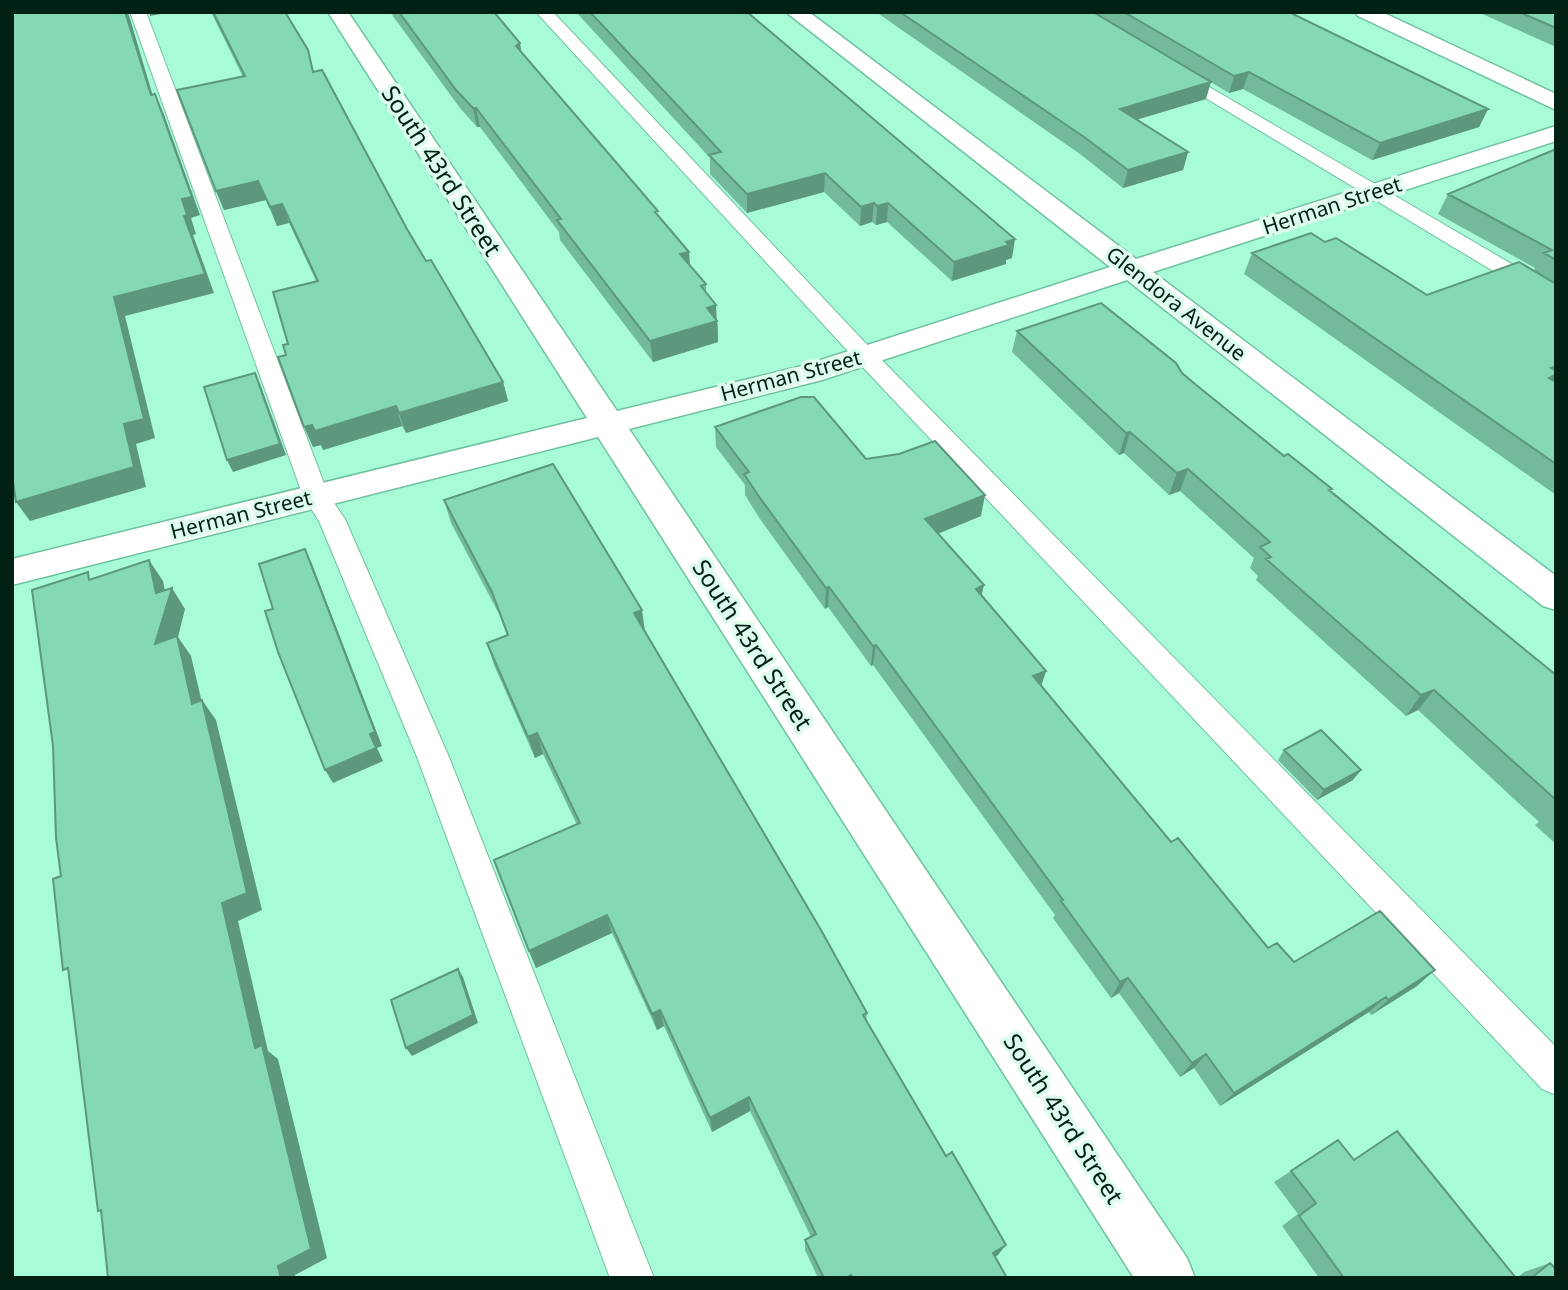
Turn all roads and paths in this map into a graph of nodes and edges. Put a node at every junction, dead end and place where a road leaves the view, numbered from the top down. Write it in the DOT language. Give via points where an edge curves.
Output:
graph roads {
  1 [pos="138,12"];
  2 [pos="338,12"];
  3 [pos="544,12"];
  4 [pos="796,12"];
  5 [pos="1366,12"];
  6 [pos="1160,63"];
  7 [pos="1556,103"];
  8 [pos="1556,133"];
  9 [pos="1374,192"];
  10 [pos="1133,271"];
  11 [pos="1556,299"];
  12 [pos="865,356"];
  13 [pos="607,423"];
  14 [pos="316,496"];
  15 [pos="12,572"];
  16 [pos="1556,596"];
  17 [pos="1556,1075"];
  18 [pos="632,1278"];
  19 [pos="1167,1278"];
  1 -- 14 [label="lane"];
  2 -- 13 [label="street, South 43rd Street"];
  3 -- 12 [label="lane"];
  4 -- 10 [label="street, Glendora Avenue"];
  5 -- 7 [label="street"];
  6 -- 9 [label="lane"];
  8 -- 9 [label="street, Herman Street"];
  9 -- 10 [label="street, Herman Street"];
  9 -- 11 [label="lane"];
  10 -- 12 [label="street, Herman Street"];
  10 -- 16 [label="street, Glendora Avenue"];
  12 -- 13 [label="street, Herman Street"];
  12 -- 17 [label="lane"];
  13 -- 14 [label="street, Herman Street"];
  13 -- 19 [label="street, South 43rd Street"];
  14 -- 15 [label="street, Herman Street"];
  14 -- 18 [label="lane" via="332,519 433,757"];
}
